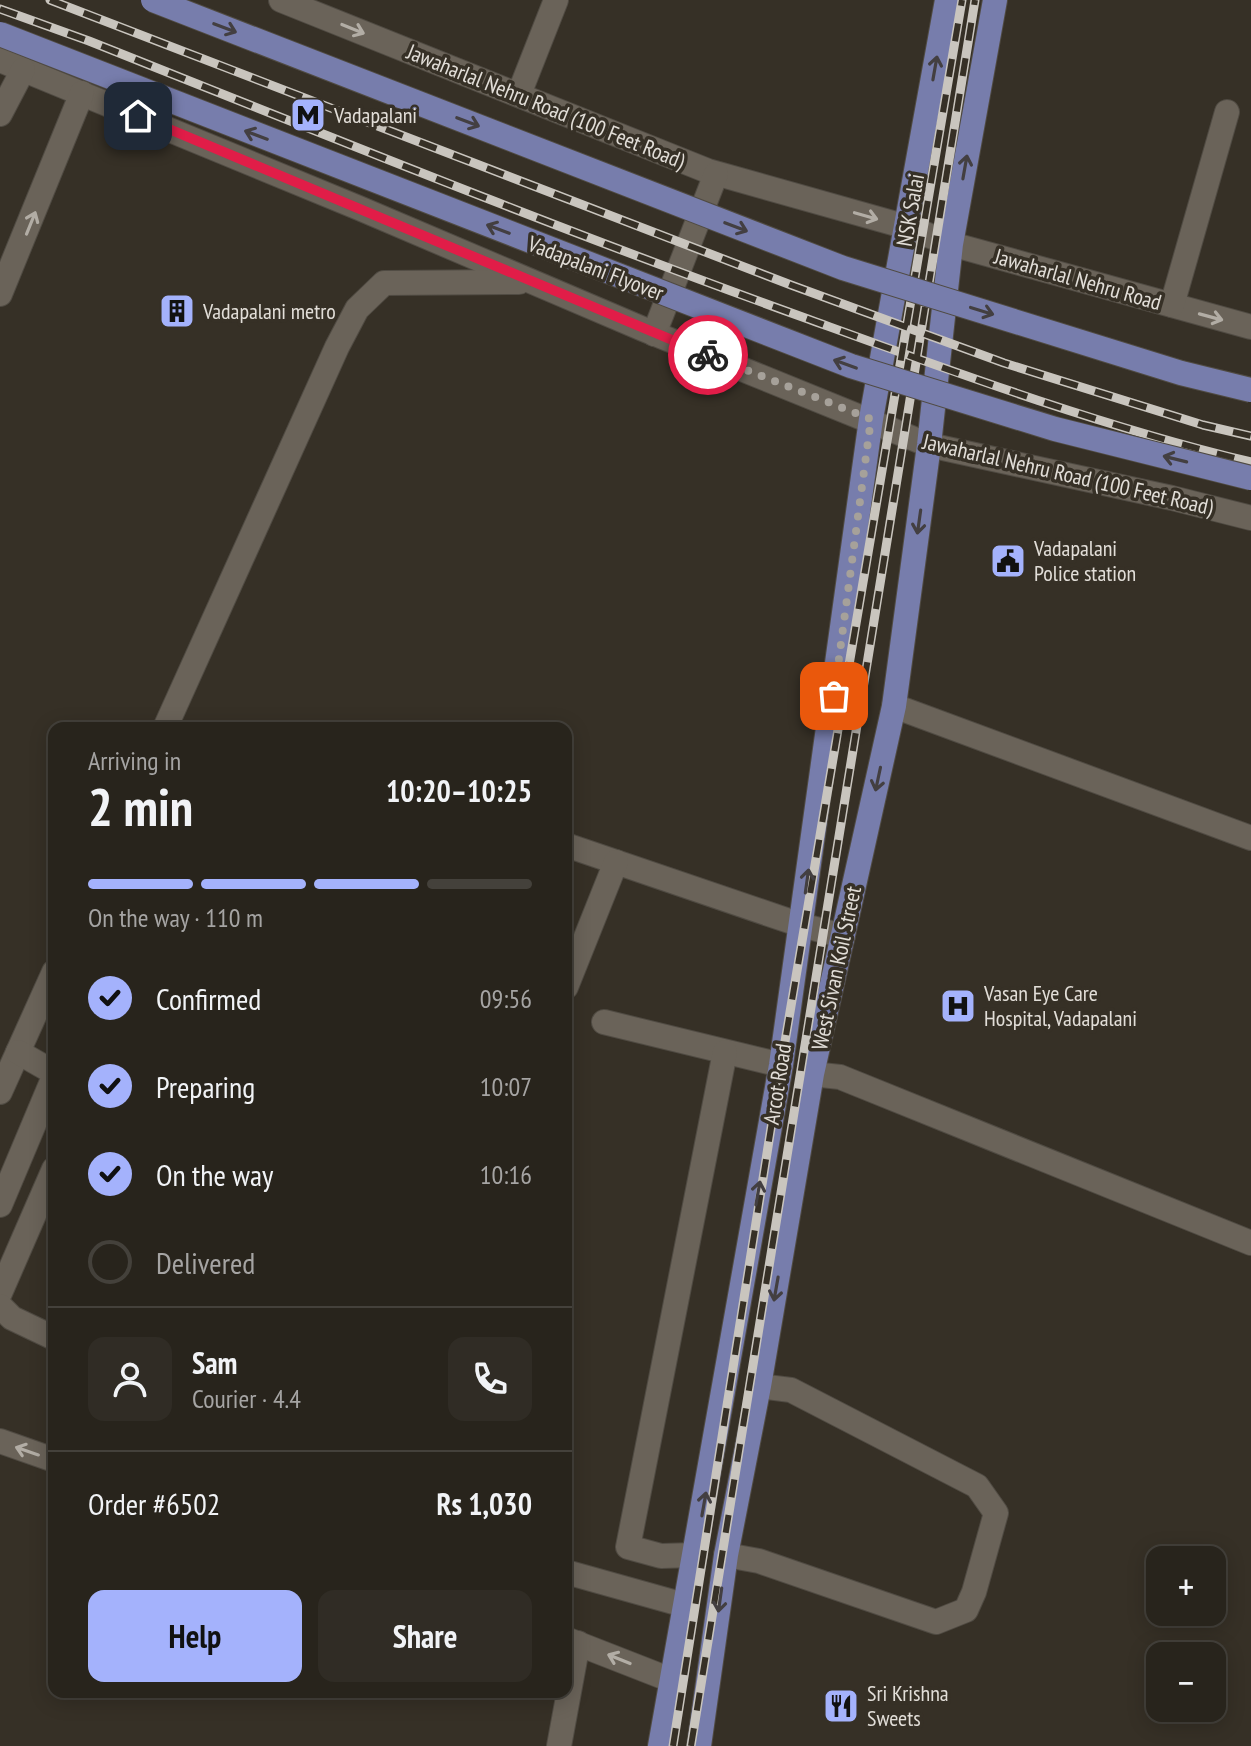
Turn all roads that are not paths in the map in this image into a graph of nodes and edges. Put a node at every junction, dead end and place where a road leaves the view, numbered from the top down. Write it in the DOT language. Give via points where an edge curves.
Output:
graph roads {
  1 [pos="153,0"];
  2 [pos="281,0"];
  3 [pos="556,0"];
  4 [pos="947,0"];
  5 [pos="995,0"];
  6 [pos="0,34"];
  7 [pos="0,60"];
  8 [pos="23,70"];
  9 [pos="82,93"];
  10 [pos="519,94"];
  11 [pos="1227,112"];
  12 [pos="0,114"];
  13 [pos="716,174"];
  14 [pos="907,227"];
  15 [pos="951,244"];
  16 [pos="529,282"];
  17 [pos="0,294"];
  18 [pos="1172,305"];
  19 [pos="1251,327"];
  20 [pos="654,334"];
  21 [pos="1251,390"];
  22 [pos="871,419"];
  23 [pos="929,445"];
  24 [pos="1251,478"];
  25 [pos="1251,518"];
  26 [pos="894,706"];
  27 [pos="168,722"];
  28 [pos="1251,838"];
  29 [pos="572,847"];
  30 [pos="616,862"];
  31 [pos="801,925"];
  32 [pos="843,936"];
  33 [pos="572,972"];
  34 [pos="48,985"];
  35 [pos="604,1022"];
  36 [pos="18,1052"];
  37 [pos="725,1052"];
  38 [pos="781,1065"];
  39 [pos="48,1069"];
  40 [pos="812,1074"];
  41 [pos="48,1091"];
  42 [pos="0,1092"];
  43 [pos="48,1183"];
  44 [pos="0,1205"];
  45 [pos="750,1237"];
  46 [pos="784,1243"];
  47 [pos="1251,1243"];
  48 [pos="0,1293"];
  49 [pos="0,1306"];
  50 [pos="48,1335"];
  51 [pos="759,1386"];
  52 [pos="0,1441"];
  53 [pos="48,1458"];
  54 [pos="695,1555"];
  55 [pos="726,1555"];
  56 [pos="572,1574"];
  57 [pos="684,1605"];
  58 [pos="679,1639"];
  59 [pos="572,1641"];
  60 [pos="714,1644"];
  61 [pos="671,1680"];
  62 [pos="565,1698"];
  63 [pos="559,1746"];
  64 [pos="660,1746"];
  65 [pos="699,1746"];
  1 -- 21 [label="main road, one-way, bridge" via="843,268"];
  2 -- 10 [label="street, Jawaharlal Nehru Road (100 Feet Road), one-way"];
  3 -- 10 [label="street"];
  14 -- 4 [label="main road, NSK Salai, one-way"];
  15 -- 5 [label="main road, West Sivan Koil Street, one-way"];
  24 -- 6 [label="main road, Vadapalani Flyover, one-way, bridge" via="1055,429 851,366"];
  7 -- 8 [label="street, Jawaharlal Nehru Road (100 Feet Road)"];
  8 -- 9 [label="street, Jawaharlal Nehru Road (100 Feet Road)"];
  8 -- 12 [label="street"];
  9 -- 16 [label="street, Jawaharlal Nehru Road (100 Feet Road)"];
  17 -- 9 [label="street, one-way"];
  10 -- 13 [label="street, Jawaharlal Nehru Road (100 Feet Road)"];
  11 -- 18 [label="street"];
  13 -- 14 [label="street, Jawaharlal Nehru Road (100 Feet Road), one-way"];
  13 -- 20 [label="street"];
  14 -- 15 [label="street, Jawaharlal Nehru Road"];
  14 -- 22 [label="main road, NSK Salai"];
  15 -- 18 [label="street, Jawaharlal Nehru Road"];
  15 -- 23 [label="main road, West Sivan Koil Street"];
  16 -- 20 [label="street, Jawaharlal Nehru Road (100 Feet Road)"];
  16 -- 27 [label="street" via="384,283 357,309"];
  18 -- 19 [label="street, Jawaharlal Nehru Road, one-way"];
  20 -- 22 [label="street, Jawaharlal Nehru Road (100 Feet Road)"];
  22 -- 23 [label="street, Jawaharlal Nehru Road (100 Feet Road)"];
  31 -- 22 [label="main road, Arcot Road, one-way"];
  23 -- 25 [label="street, Jawaharlal Nehru Road (100 Feet Road)"];
  23 -- 26 [label="main road, West Sivan Koil Street, one-way"];
  26 -- 28 [label="street"];
  26 -- 32 [label="main road, West Sivan Koil Street, one-way"];
  29 -- 30 [label="street"];
  30 -- 31 [label="street"];
  30 -- 33 [label="street"];
  31 -- 32 [label="street"];
  31 -- 38 [label="main road, Arcot Road"];
  32 -- 40 [label="main road, West Sivan Koil Street"];
  34 -- 36 [label="street"];
  35 -- 37 [label="street"];
  36 -- 39 [label="street"];
  36 -- 42 [label="street"];
  37 -- 38 [label="street"];
  37 -- 54 [label="street" via="628,1547 661,1556"];
  45 -- 38 [label="main road, Arcot Road, one-way"];
  40 -- 46 [label="main road, Arcot Road"];
  40 -- 47 [label="street, West Sivan Koil Street" via="840,1077"];
  41 -- 44 [label="street"];
  43 -- 48 [label="street"];
  45 -- 46 [label="main road"];
  54 -- 45 [label="main road, Arcot Road, one-way"];
  46 -- 51 [label="main road, Arcot Road, one-way"];
  49 -- 50 [label="street" via="12,1318"];
  51 -- 55 [label="main road, Arcot Road"];
  51 -- 55 [label="street" via="791,1390 977,1486 996,1513 966,1610 936,1622 759,1561"];
  53 -- 52 [label="street, one-way"];
  54 -- 57 [label="main road, Arcot Road"];
  55 -- 60 [label="main road, Arcot Road, one-way"];
  56 -- 57 [label="street"];
  57 -- 58 [label="main road, Arcot Road"];
  58 -- 60 [label="main road"];
  58 -- 61 [label="main road, Arcot Road"];
  61 -- 59 [label="street, one-way"];
  60 -- 65 [label="main road, Arcot Road"];
  61 -- 64 [label="main road, Arcot Road"];
  62 -- 63 [label="street"];
}
